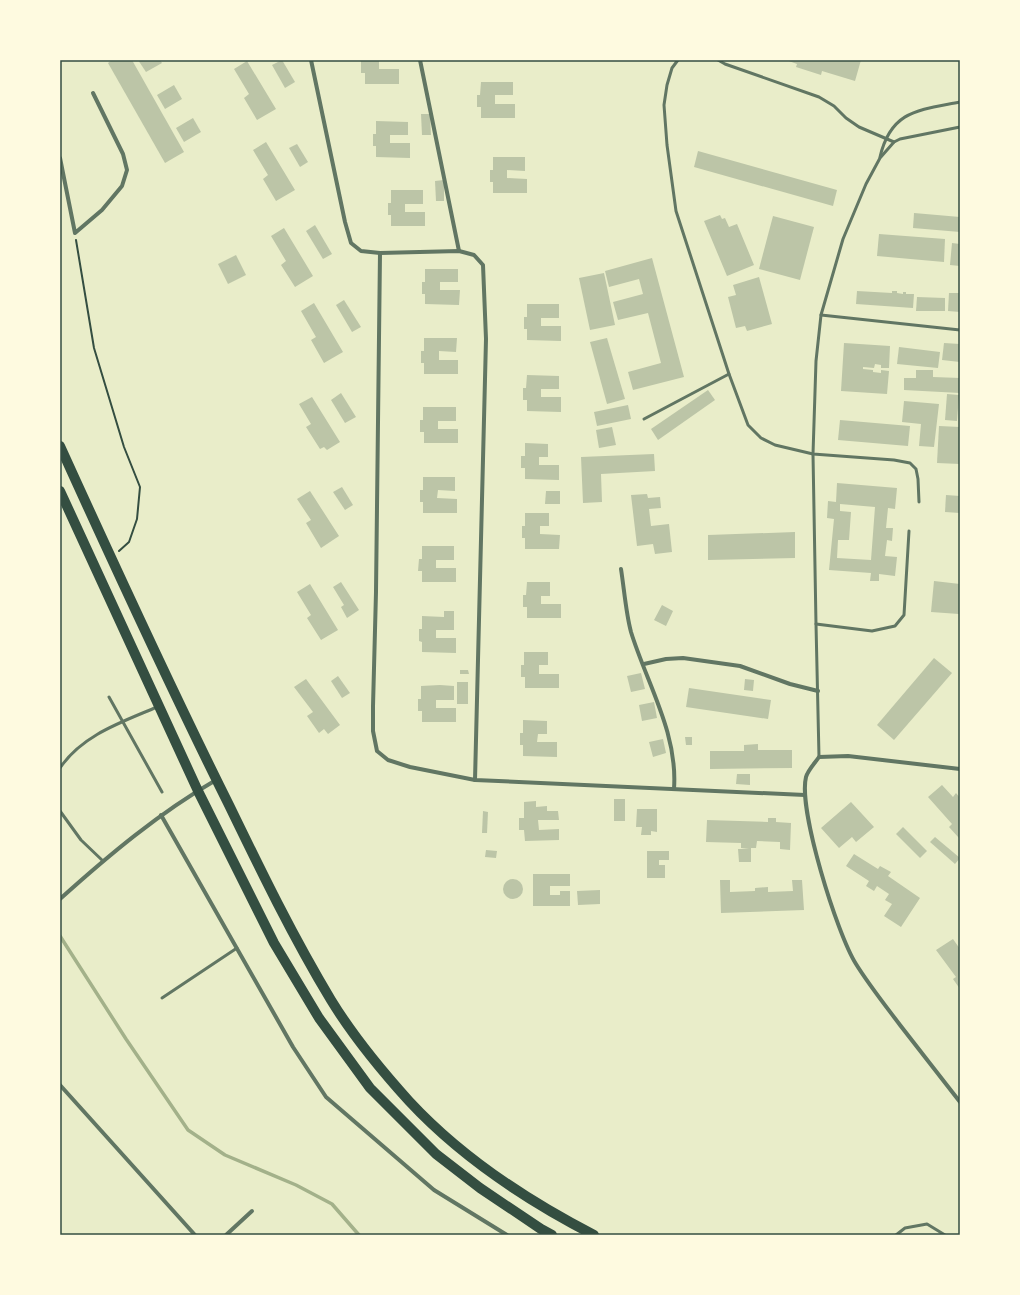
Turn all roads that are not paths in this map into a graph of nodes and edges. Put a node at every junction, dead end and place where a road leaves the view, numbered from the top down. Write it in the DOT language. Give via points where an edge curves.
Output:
graph roads {
  1 [pos="311,60"];
  2 [pos="420,60"];
  3 [pos="678,60"];
  4 [pos="718,60"];
  5 [pos="93,93"];
  6 [pos="960,102"];
  7 [pos="960,127"];
  8 [pos="886,138"];
  9 [pos="894,142"];
  10 [pos="60,158"];
  11 [pos="880,158"];
  12 [pos="459,251"];
  13 [pos="380,253"];
  14 [pos="821,315"];
  15 [pos="960,330"];
  16 [pos="729,374"];
  17 [pos="644,419"];
  18 [pos="60,446"];
  19 [pos="813,454"];
  20 [pos="60,491"];
  21 [pos="919,502"];
  22 [pos="909,531"];
  23 [pos="621,569"];
  24 [pos="816,624"];
  25 [pos="644,664"];
  26 [pos="818,692"];
  27 [pos="109,697"];
  28 [pos="158,706"];
  29 [pos="122,721"];
  30 [pos="819,757"];
  31 [pos="60,768"];
  32 [pos="960,769"];
  33 [pos="216,780"];
  34 [pos="475,780"];
  35 [pos="674,789"];
  36 [pos="198,791"];
  37 [pos="162,792"];
  38 [pos="805,795"];
  39 [pos="60,811"];
  40 [pos="161,816"];
  41 [pos="103,861"];
  42 [pos="60,900"];
  43 [pos="237,948"];
  44 [pos="162,998"];
  45 [pos="60,1086"];
  46 [pos="960,1102"];
  47 [pos="252,1211"];
  48 [pos="195,1235"];
  49 [pos="226,1235"];
  50 [pos="507,1235"];
  51 [pos="552,1235"];
  52 [pos="594,1235"];
  53 [pos="896,1235"];
  54 [pos="945,1235"];
  1 -- 13 [label="street" via="351,243 361,251"];
  2 -- 12 [label="street"];
  3 -- 16 [label="lane" via="670,74 664,105 676,210"];
  4 -- 8 [label="lane" via="819,98 834,106 859,127"];
  5 -- 10 [label="street" via="123,154 127,170 122,186 102,210 75,233"];
  6 -- 8 [label="lane" via="907,115 895,124"];
  7 -- 9 [label="lane"];
  8 -- 9 [label="lane"];
  8 -- 11 [label="lane"];
  9 -- 11 [label="lane"];
  11 -- 14 [label="lane" via="843,239"];
  12 -- 13 [label="street"];
  12 -- 34 [label="street" via="474,255 483,265 485,288 486,338"];
  13 -- 34 [label="street" via="373,731 377,751 388,760"];
  14 -- 15 [label="lane"];
  14 -- 19 [label="lane" via="816,361"];
  16 -- 17 [label="lane"];
  16 -- 19 [label="lane" via="748,425 761,438 775,445"];
  18 -- 33 [label="main road"];
  19 -- 21 [label="lane" via="910,463 916,469"];
  19 -- 24 [label="lane"];
  20 -- 28 [label="main road"];
  22 -- 24 [label="lane" via="904,615 895,626 872,631"];
  23 -- 25 [label="street" via="631,631"];
  24 -- 26 [label="lane"];
  25 -- 26 [label="street" via="683,658 740,666"];
  25 -- 35 [label="street" via="667,725 675,773"];
  26 -- 30 [label="lane"];
  27 -- 29 [label="lane"];
  28 -- 29 [label="lane"];
  28 -- 36 [label="main road"];
  29 -- 31 [label="lane" via="82,745"];
  29 -- 37 [label="lane"];
  30 -- 32 [label="street" via="854,756"];
  30 -- 38 [label="street" via="806,776"];
  33 -- 36 [label="street"];
  33 -- 52 [label="main road" via="286,921 332,1002 365,1049 410,1102 484,1167 555,1214"];
  34 -- 35 [label="street"];
  35 -- 38 [label="street"];
  36 -- 40 [label="street"];
  36 -- 51 [label="main road" via="274,943 319,1018 370,1088 436,1154 480,1188"];
  38 -- 46 [label="street" via="810,830 823,875 840,928 855,962 875,993"];
  39 -- 41 [label="lane" via="81,840"];
  40 -- 41 [label="street"];
  40 -- 43 [label="street"];
  41 -- 42 [label="street"];
  43 -- 44 [label="lane"];
  43 -- 50 [label="street" via="293,1047 326,1097 434,1190"];
  45 -- 48 [label="street"];
  47 -- 49 [label="street"];
  53 -- 54 [label="lane" via="905,1228 927,1224"];
}
